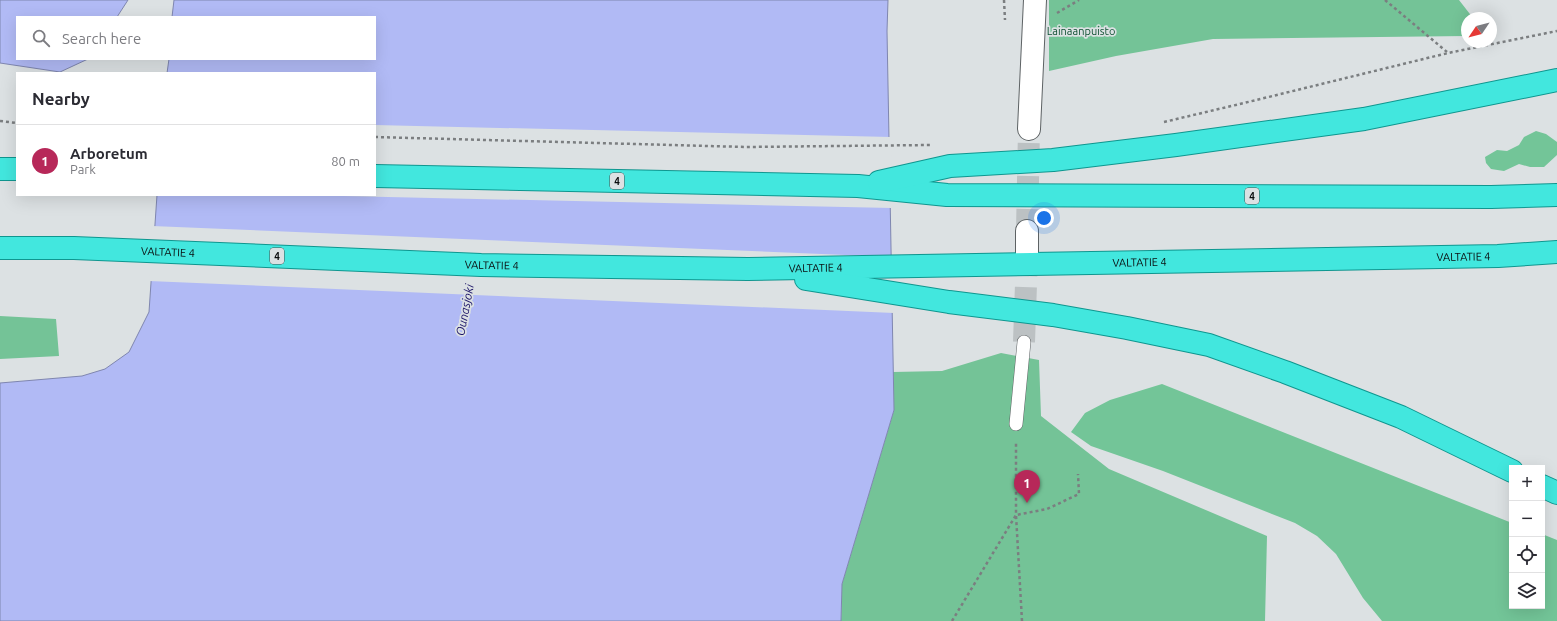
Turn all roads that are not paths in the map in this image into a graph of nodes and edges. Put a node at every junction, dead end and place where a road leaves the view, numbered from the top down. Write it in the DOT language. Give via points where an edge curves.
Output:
graph roads {
  1 [pos="1035,0"];
  2 [pos="1557,80"];
  3 [pos="1029,129"];
  4 [pos="0,169"];
  5 [pos="16,169"];
  6 [pos="376,176"];
  7 [pos="858,186"];
  8 [pos="1557,195"];
  9 [pos="1027,231"];
  10 [pos="0,248"];
  11 [pos="1557,252"];
  12 [pos="1027,255"];
  13 [pos="748,269"];
  14 [pos="1024,342"];
  15 [pos="1016,424"];
  16 [pos="1509,470"];
  17 [pos="1545,487"];
  18 [pos="1557,493"];
  1 -- 3 [label="street"];
  2 -- 7 [label="highway" via="1364,119 1053,160 950,166"];
  4 -- 5 [label="highway"];
  6 -- 7 [label="highway, 4"];
  7 -- 8 [label="highway, 4" via="947,195"];
  9 -- 12 [label="street"];
  10 -- 13 [label="highway, VALTATIE 4 / 4" via="74,248 481,265"];
  11 -- 13 [label="highway, VALTATIE 4 / 4" via="1498,256"];
  13 -- 16 [label="highway" via="949,302 1053,315 1209,345 1401,417"];
  14 -- 15 [label="lane"];
  17 -- 18 [label="highway"];
}
